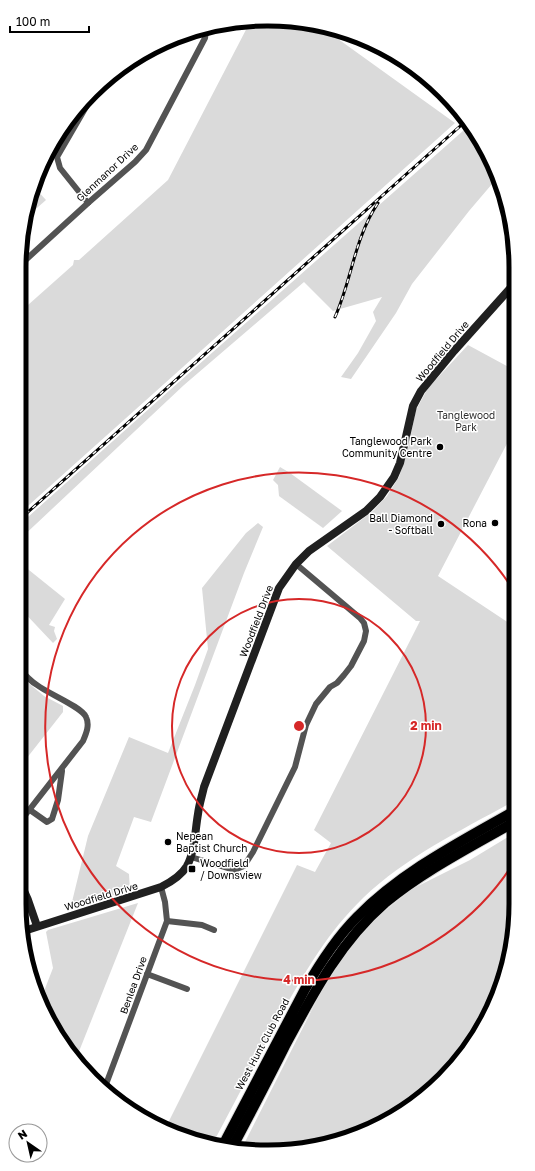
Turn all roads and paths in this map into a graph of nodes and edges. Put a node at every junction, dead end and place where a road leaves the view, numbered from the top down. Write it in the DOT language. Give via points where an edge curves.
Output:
graph roads {
  1 [pos="206,34"];
  2 [pos="84,110"];
  3 [pos="88,203"];
  4 [pos="27,259"];
  5 [pos="509,290"];
  6 [pos="296,564"];
  7 [pos="26,675"];
  8 [pos="62,769"];
  9 [pos="30,810"];
  10 [pos="509,814"];
  11 [pos="26,815"];
  12 [pos="509,825"];
  13 [pos="191,856"];
  14 [pos="161,887"];
  15 [pos="26,896"];
  16 [pos="167,921"];
  17 [pos="37,926"];
  18 [pos="28,930"];
  19 [pos="214,930"];
  20 [pos="147,974"];
  21 [pos="186,989"];
  22 [pos="106,1083"];
  23 [pos="225,1141"];
  24 [pos="235,1143"];
  1 -- 3 [label="street, Glenmanor Drive" via="146,150"];
  2 -- 3 [label="street" via="57,157 60,168"];
  3 -- 4 [label="street, Glenmanor Drive"];
  5 -- 6 [label="street, Woodfield Drive" via="421,391 413,406 400,463 380,497 309,551"];
  6 -- 13 [label="street, Woodfield Drive" via="279,588 204,787"];
  6 -- 13 [label="street" via="360,618 366,631 364,641 351,666 316,704 306,725 295,767 244,866 234,870"];
  7 -- 8 [label="street" via="56,698 79,709 88,722 83,741"];
  8 -- 9 [label="street"];
  8 -- 9 [label="street" via="58,800 52,820 47,822"];
  9 -- 11 [label="street"];
  10 -- 23 [label="main road, West Hunt Club Road" via="405,876 379,896 340,935 305,988"];
  12 -- 24 [label="main road" via="411,883 361,926 343,948 311,997"];
  13 -- 14 [label="street, Woodfield Drive" via="181,874"];
  14 -- 16 [label="street, Benlea Drive"];
  14 -- 17 [label="street, Woodfield Drive"];
  15 -- 17 [label="street"];
  16 -- 19 [label="street" via="202,925"];
  16 -- 20 [label="street, Benlea Drive"];
  17 -- 18 [label="street, Woodfield Drive"];
  20 -- 21 [label="street"];
  20 -- 22 [label="street, Benlea Drive"];
}
